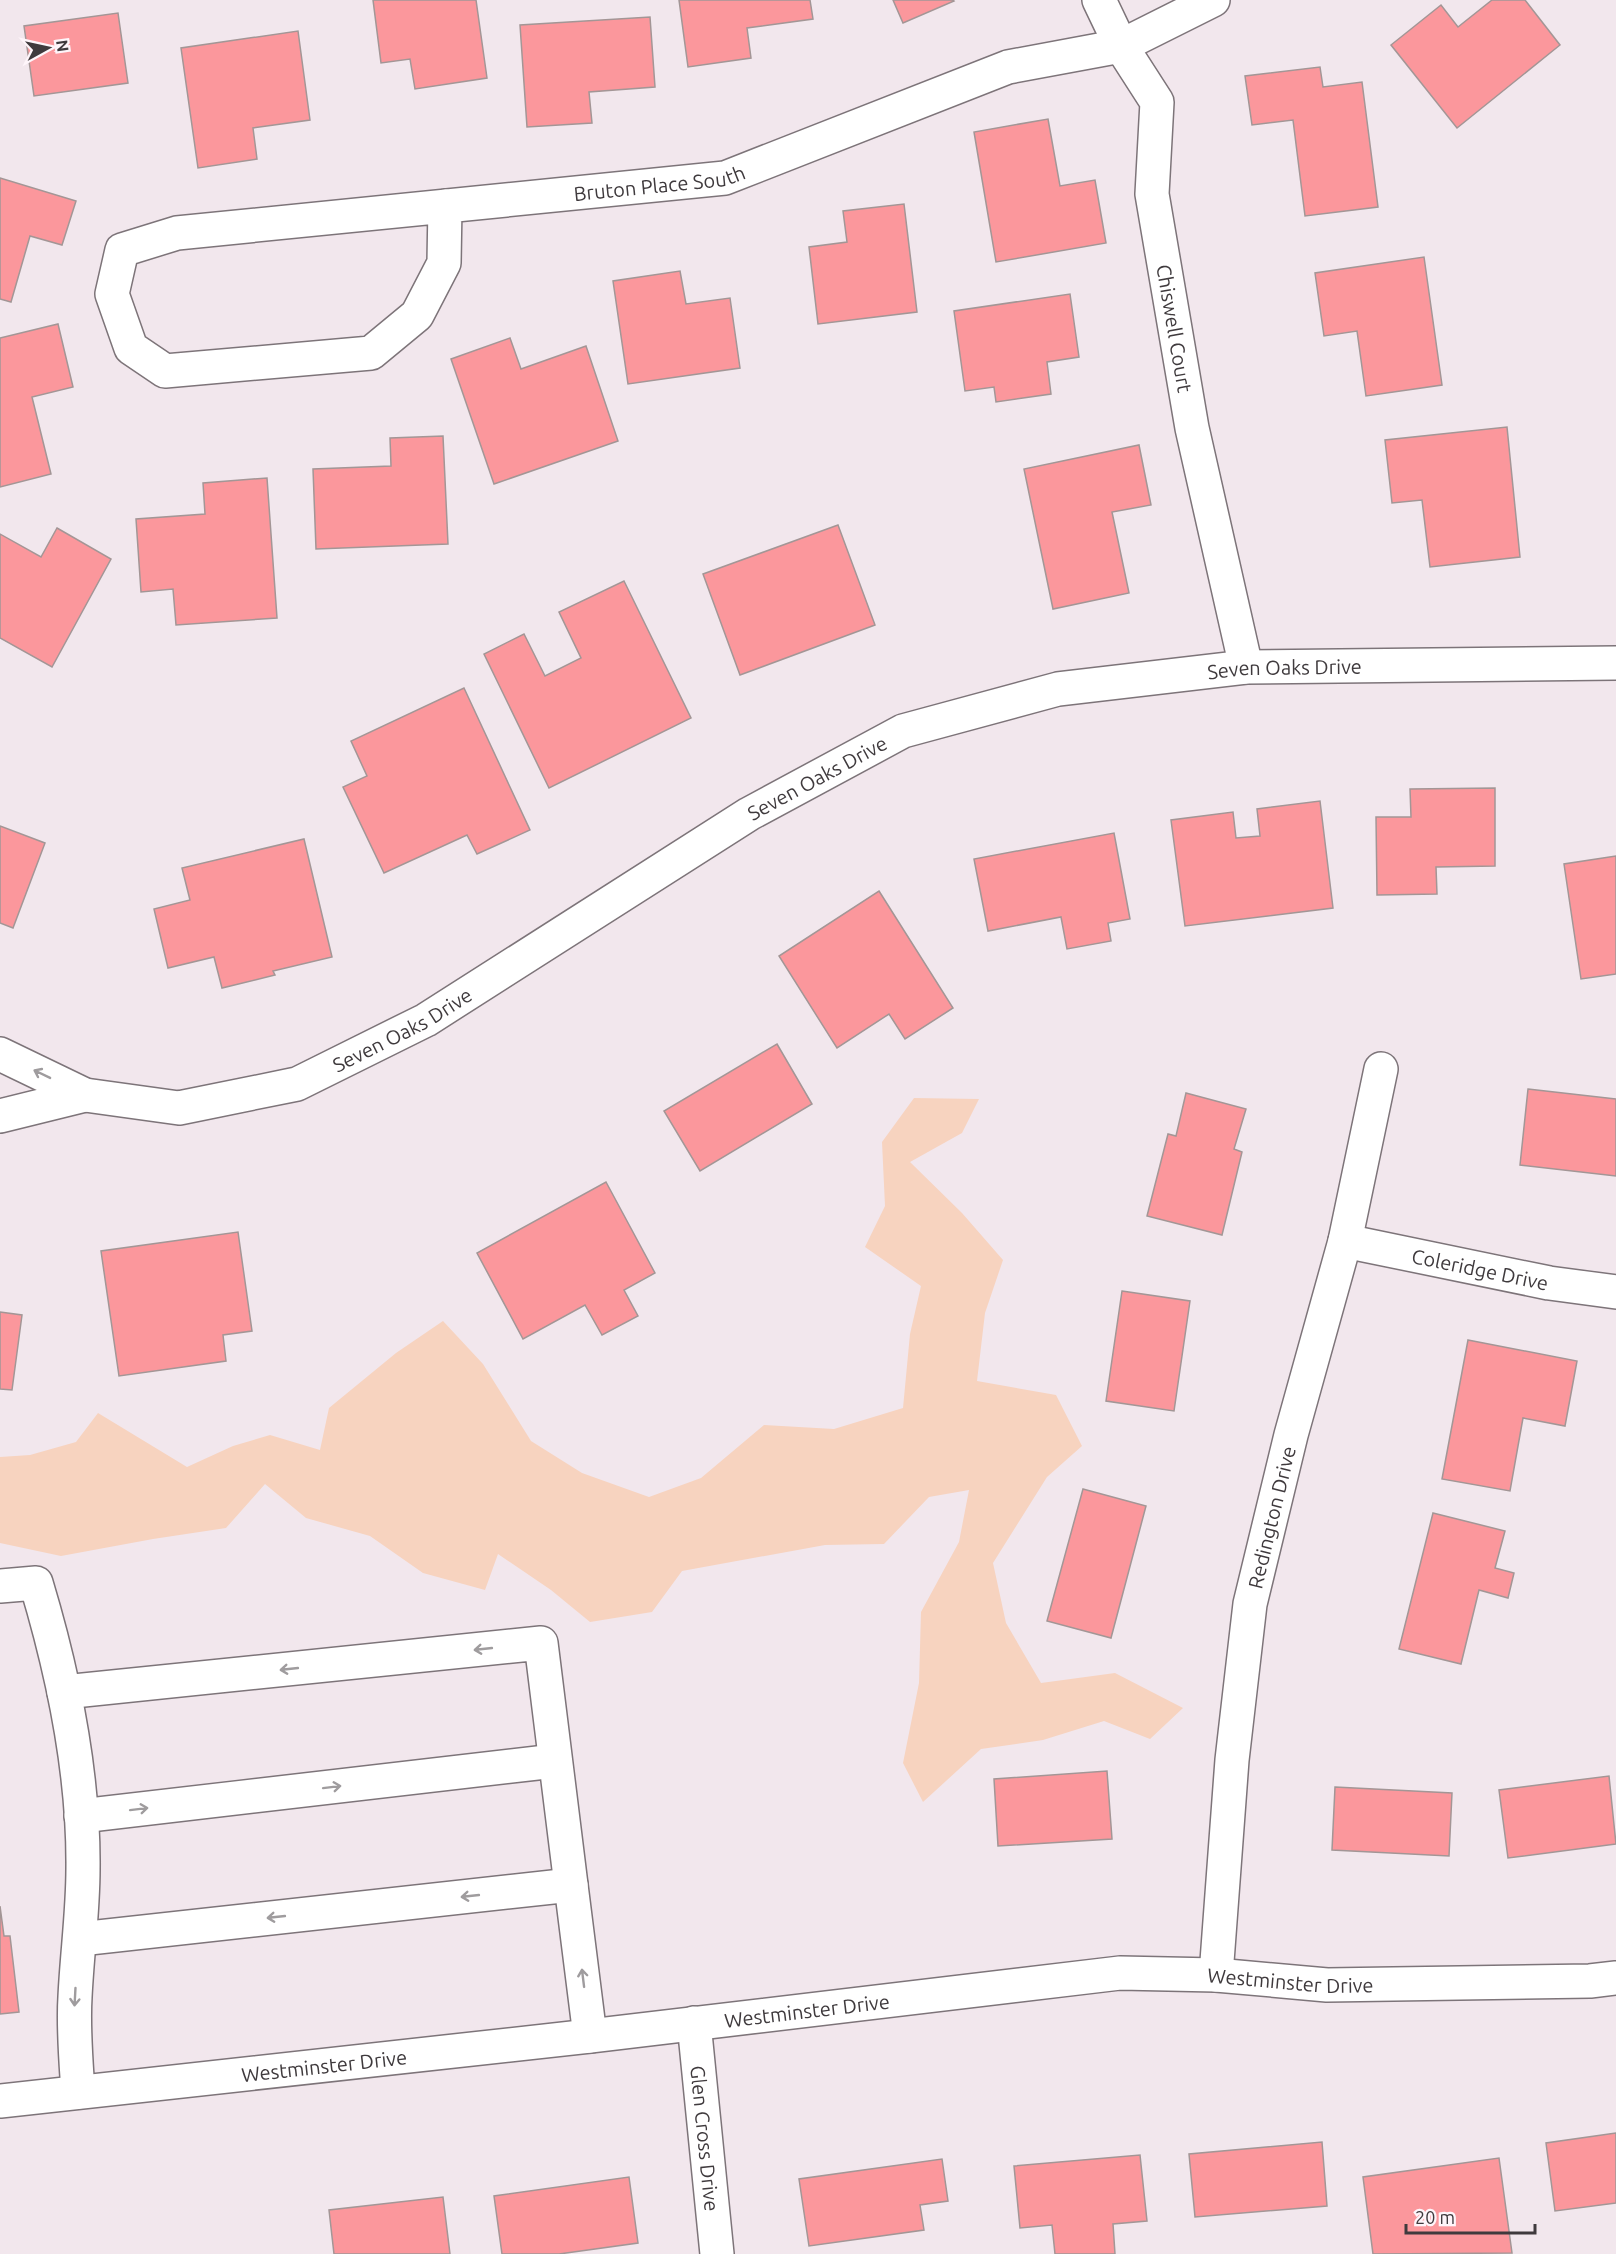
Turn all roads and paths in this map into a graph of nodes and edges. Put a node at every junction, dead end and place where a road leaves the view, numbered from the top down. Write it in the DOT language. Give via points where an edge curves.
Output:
graph roads {
  1 [pos="1099,0"];
  2 [pos="1213,0"];
  3 [pos="1121,46"];
  4 [pos="446,206"];
  5 [pos="1616,663"];
  6 [pos="1246,667"];
  7 [pos="0,1054"];
  8 [pos="1381,1069"];
  9 [pos="85,1095"];
  10 [pos="0,1116"];
  11 [pos="1345,1241"];
  12 [pos="1616,1292"];
  13 [pos="0,1586"];
  14 [pos="64,1692"];
  15 [pos="555,1761"];
  16 [pos="81,1816"];
  17 [pos="571,1885"];
  18 [pos="80,1939"];
  19 [pos="1216,1975"];
  20 [pos="1616,1978"];
  21 [pos="694,2023"];
  22 [pos="590,2036"];
  23 [pos="78,2092"];
  24 [pos="0,2101"];
  25 [pos="717,2254"];
  1 -- 3 [label="street, Chiswell Court"];
  2 -- 3 [label="street, Bruton Place South"];
  3 -- 4 [label="street, Bruton Place South" via="1008,67 726,178"];
  3 -- 6 [label="street, Chiswell Court" via="1157,102 1152,194 1192,428"];
  4 -- 4 [label="street, Bruton Place South" via="177,232 122,250 112,294 131,348 165,371 371,353 417,315 434,284 444,263"];
  5 -- 6 [label="street, Seven Oaks Drive"];
  6 -- 9 [label="street, Seven Oaks Drive" via="1058,689 903,731 748,814 426,1020 297,1084 179,1108"];
  9 -- 7 [label="street, Seven Oaks Drive, one-way"];
  8 -- 11 [label="street, Redington Drive"];
  9 -- 10 [label="street, Seven Oaks Drive"];
  11 -- 12 [label="street, Coleridge Drive" via="1549,1283"];
  11 -- 19 [label="street, Redington Drive" via="1250,1605 1232,1760"];
  13 -- 14 [label="street" via="36,1583"];
  15 -- 14 [label="street, one-way" via="541,1643"];
  14 -- 16 [label="street"];
  16 -- 15 [label="street, one-way"];
  15 -- 17 [label="street"];
  16 -- 18 [label="street"];
  17 -- 18 [label="street, one-way"];
  22 -- 17 [label="street, one-way"];
  18 -- 23 [label="street, one-way" via="75,1998"];
  19 -- 20 [label="street, Westminster Drive" via="1327,1985"];
  19 -- 21 [label="street, Westminster Drive" via="1120,1973"];
  21 -- 22 [label="street, Westminster Drive"];
  21 -- 25 [label="street, Glen Cross Drive"];
  22 -- 23 [label="street, Westminster Drive"];
  23 -- 24 [label="street, Westminster Drive"];
}
